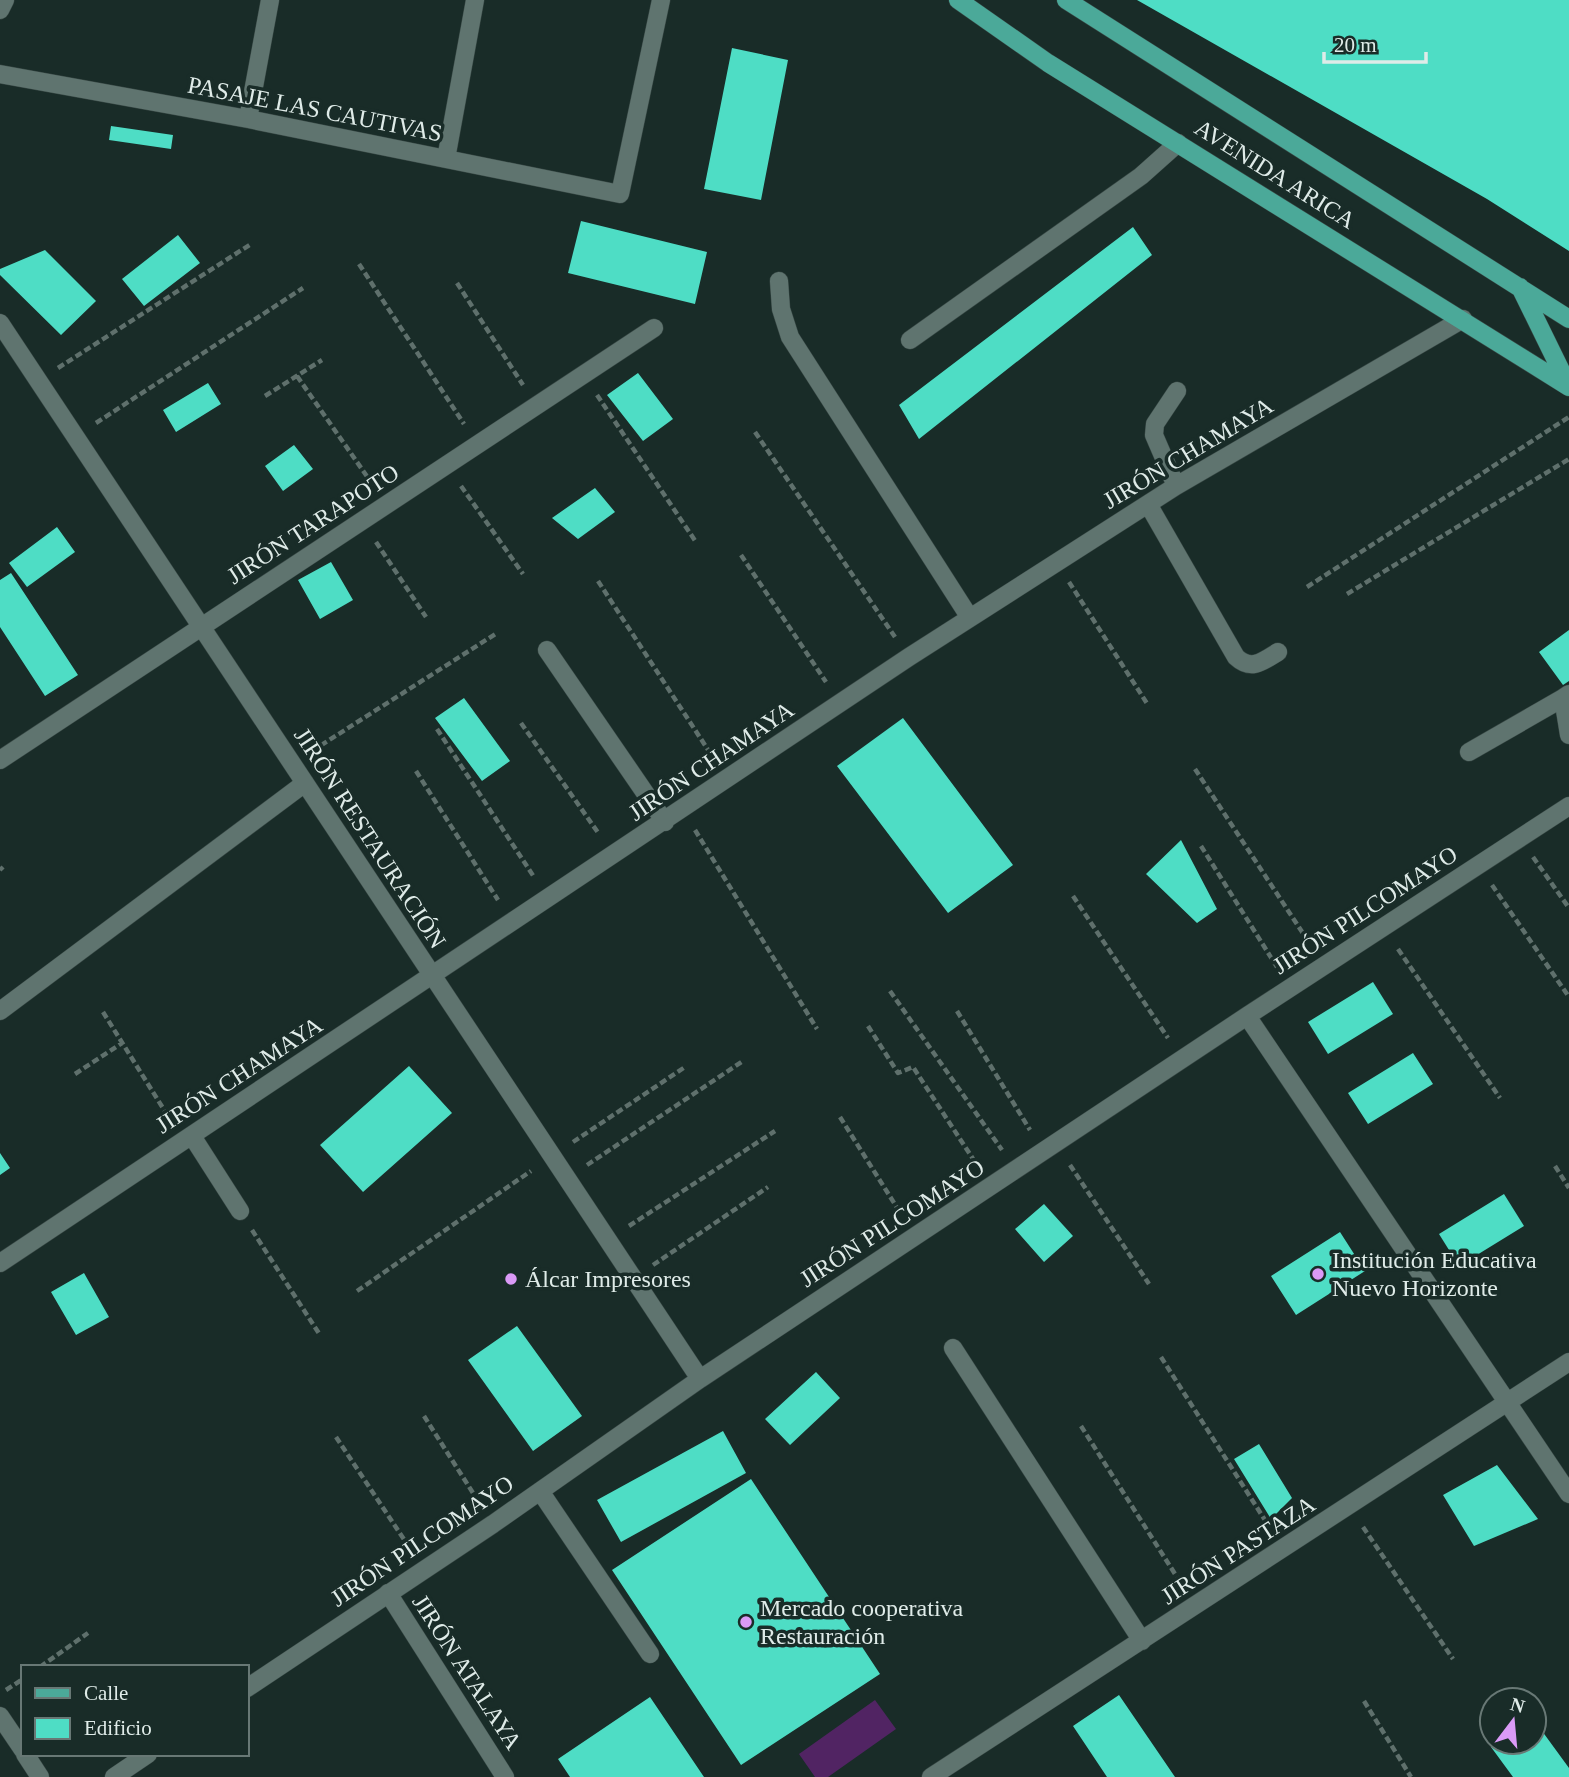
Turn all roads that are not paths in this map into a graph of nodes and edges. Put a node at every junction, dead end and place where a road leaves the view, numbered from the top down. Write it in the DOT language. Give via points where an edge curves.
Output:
graph roads {
  1 [pos="5,0"];
  2 [pos="270,0"];
  3 [pos="475,0"];
  4 [pos="661,0"];
  5 [pos="958,0"];
  6 [pos="1066,0"];
  7 [pos="0,10"];
  8 [pos="0,74"];
  9 [pos="248,119"];
  10 [pos="1178,143"];
  11 [pos="446,159"];
  12 [pos="779,281"];
  13 [pos="1520,287"];
  14 [pos="1462,319"];
  15 [pos="1569,319"];
  16 [pos="0,323"];
  17 [pos="654,328"];
  18 [pos="910,340"];
  19 [pos="1569,387"];
  20 [pos="1177,391"];
  21 [pos="1176,486"];
  22 [pos="1148,504"];
  23 [pos="970,618"];
  24 [pos="202,627"];
  25 [pos="547,650"];
  26 [pos="1278,652"];
  27 [pos="1566,696"];
  28 [pos="1569,735"];
  29 [pos="1469,752"];
  30 [pos="0,760"];
  31 [pos="305,783"];
  32 [pos="1569,807"];
  33 [pos="665,822"];
  34 [pos="432,975"];
  35 [pos="0,1011"];
  36 [pos="1247,1016"];
  37 [pos="188,1139"];
  38 [pos="240,1211"];
  39 [pos="0,1263"];
  40 [pos="953,1348"];
  41 [pos="1569,1362"];
  42 [pos="700,1380"];
  43 [pos="1508,1404"];
  44 [pos="540,1491"];
  45 [pos="1569,1494"];
  46 [pos="388,1593"];
  47 [pos="1142,1641"];
  48 [pos="650,1654"];
  49 [pos="248,1687"];
  50 [pos="0,1716"];
  51 [pos="21,1748"];
  52 [pos="27,1756"];
  53 [pos="145,1756"];
  54 [pos="40,1777"];
  55 [pos="114,1777"];
  56 [pos="505,1777"];
  57 [pos="932,1777"];
  1 -- 7 [label="street"];
  2 -- 9 [label="street"];
  3 -- 11 [label="street"];
  4 -- 11 [label="street, PASAJE LAS CAUTIVAS" via="620,194"];
  5 -- 10 [label="main road, AVENIDA ARICA" via="1048,63"];
  6 -- 13 [label="main road, AVENIDA ARICA"];
  8 -- 9 [label="street, PASAJE LAS CAUTIVAS"];
  9 -- 11 [label="street, PASAJE LAS CAUTIVAS"];
  10 -- 14 [label="main road, AVENIDA ARICA"];
  10 -- 18 [label="street" via="1140,176"];
  12 -- 23 [label="street" via="790,337"];
  13 -- 15 [label="main road, AVENIDA ARICA"];
  13 -- 19 [label="main road"];
  14 -- 19 [label="main road, AVENIDA ARICA"];
  14 -- 21 [label="street, JIRÓN CHAMAYA"];
  16 -- 24 [label="street, JIRÓN RESTAURACIÓN"];
  17 -- 24 [label="street, JIRÓN TARAPOTO"];
  20 -- 21 [label="street" via="1155,424 1154,435"];
  21 -- 22 [label="street, JIRÓN CHAMAYA"];
  22 -- 23 [label="street, JIRÓN CHAMAYA"];
  22 -- 26 [label="street" via="1236,657 1244,665 1255,666"];
  23 -- 33 [label="street, JIRÓN CHAMAYA"];
  24 -- 30 [label="street, JIRÓN TARAPOTO"];
  24 -- 31 [label="street, JIRÓN RESTAURACIÓN"];
  25 -- 33 [label="street"];
  27 -- 28 [label="street"];
  27 -- 29 [label="street"];
  31 -- 34 [label="street, JIRÓN RESTAURACIÓN"];
  31 -- 35 [label="street"];
  32 -- 36 [label="street, JIRÓN PILCOMAYO"];
  33 -- 34 [label="street, JIRÓN CHAMAYA"];
  34 -- 37 [label="street, JIRÓN CHAMAYA"];
  34 -- 42 [label="street, JIRÓN RESTAURACIÓN"];
  36 -- 42 [label="street, JIRÓN PILCOMAYO"];
  36 -- 43 [label="street"];
  37 -- 38 [label="street"];
  37 -- 39 [label="street, JIRÓN CHAMAYA"];
  40 -- 47 [label="street"];
  41 -- 43 [label="street, JIRÓN PASTAZA"];
  42 -- 44 [label="street, JIRÓN PILCOMAYO"];
  43 -- 45 [label="street"];
  43 -- 47 [label="street, JIRÓN PASTAZA"];
  44 -- 46 [label="street, JIRÓN PILCOMAYO"];
  44 -- 48 [label="street"];
  46 -- 49 [label="street, JIRÓN PILCOMAYO"];
  46 -- 56 [label="street, JIRÓN ATALAYA"];
  47 -- 57 [label="street, JIRÓN PASTAZA"];
  50 -- 51 [label="street"];
  52 -- 54 [label="street"];
  53 -- 55 [label="street"];
}
